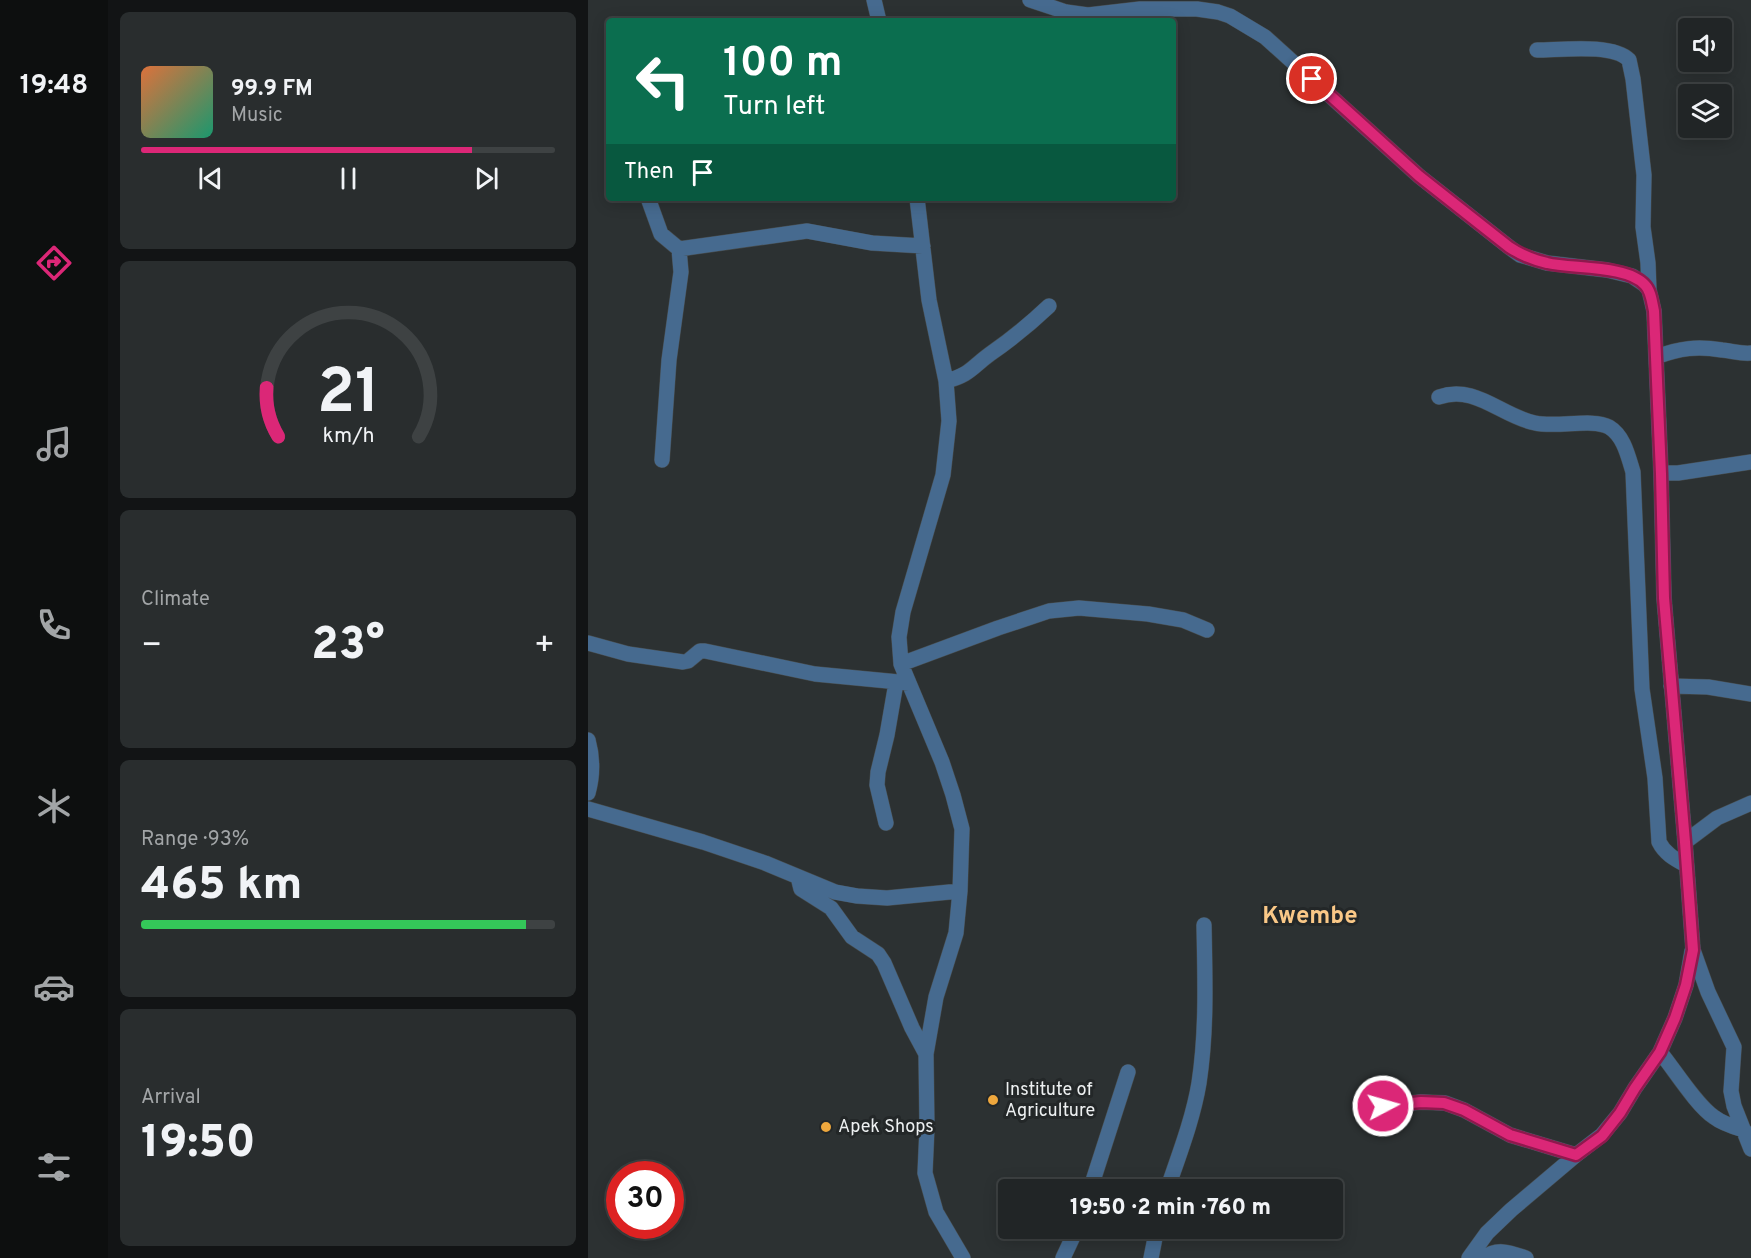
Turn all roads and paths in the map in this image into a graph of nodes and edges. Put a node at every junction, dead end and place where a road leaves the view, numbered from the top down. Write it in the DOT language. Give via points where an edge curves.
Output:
graph roads {
  1 [pos="874,0"];
  2 [pos="1030,0"];
  3 [pos="878,18"];
  4 [pos="1537,50"];
  5 [pos="649,201"];
  6 [pos="917,201"];
  7 [pos="923,246"];
  8 [pos="679,249"];
  9 [pos="1649,290"];
  10 [pos="1049,306"];
  11 [pos="1751,353"];
  12 [pos="1656,357"];
  13 [pos="946,381"];
  14 [pos="1439,397"];
  15 [pos="662,460"];
  16 [pos="1751,462"];
  17 [pos="1661,474"];
  18 [pos="1206,630"];
  19 [pos="588,643"];
  20 [pos="901,664"];
  21 [pos="903,683"];
  22 [pos="1671,687"];
  23 [pos="1751,694"];
  24 [pos="588,740"];
  25 [pos="588,793"];
  26 [pos="1751,803"];
  27 [pos="588,809"];
  28 [pos="886,823"];
  29 [pos="1685,842"];
  30 [pos="1686,865"];
  31 [pos="798,877"];
  32 [pos="960,891"];
  33 [pos="1204,925"];
  34 [pos="1693,950"];
  35 [pos="1660,1052"];
  36 [pos="926,1054"];
  37 [pos="1128,1072"];
  38 [pos="1383,1106"];
  39 [pos="1744,1130"];
  40 [pos="1751,1149"];
  41 [pos="1576,1155"];
  42 [pos="1094,1179"];
  43 [pos="1171,1179"];
  44 [pos="1072,1239"];
  45 [pos="1155,1239"];
  46 [pos="963,1258"];
  47 [pos="1063,1258"];
  48 [pos="1151,1258"];
  49 [pos="1470,1258"];
  50 [pos="1484,1258"];
  51 [pos="1526,1258"];
  1 -- 3 [label="street"];
  2 -- 9 [label="street" via="1088,15 1140,9 1197,9 1230,16 1265,37 1419,176 1520,255 1547,263 1621,273 1640,280"];
  4 -- 9 [label="street" via="1605,50 1629,60 1644,176 1643,227"];
  5 -- 8 [label="street" via="661,234"];
  6 -- 7 [label="street"];
  7 -- 8 [label="street" via="872,243 807,231"];
  7 -- 13 [label="street" via="928,300"];
  8 -- 15 [label="street" via="681,272 669,360"];
  9 -- 12 [label="street"];
  10 -- 13 [label="street" via="975,368"];
  11 -- 12 [label="street" via="1681,348"];
  12 -- 17 [label="street"];
  13 -- 20 [label="street" via="949,421 943,475 903,612 899,637"];
  14 -- 30 [label="street" via="1468,394 1517,418 1548,425 1607,426 1626,449 1633,472 1641,689 1659,842 1662,849"];
  16 -- 17 [label="street"];
  17 -- 22 [label="street"];
  18 -- 20 [label="street" via="1183,620 1148,614 1079,608 1049,611"];
  19 -- 21 [label="street" via="683,662 705,651 815,674"];
  20 -- 21 [label="street"];
  21 -- 28 [label="street" via="878,772"];
  21 -- 32 [label="street" via="942,762 959,818"];
  22 -- 23 [label="street" via="1708,687"];
  22 -- 29 [label="street"];
  24 -- 25 [label="street" via="592,778"];
  26 -- 29 [label="street" via="1717,818"];
  27 -- 31 [label="street" via="703,842"];
  29 -- 30 [label="street"];
  30 -- 34 [label="street"];
  31 -- 32 [label="street" via="856,896 886,898"];
  31 -- 36 [label="street" via="801,889 831,908 852,937 879,954"];
  32 -- 36 [label="street" via="956,933 936,997"];
  33 -- 43 [label="street" via="1205,1029 1198,1084"];
  34 -- 35 [label="street" via="1686,985"];
  34 -- 39 [label="street" via="1734,1047 1731,1091"];
  35 -- 39 [label="street" via="1712,1116"];
  35 -- 41 [label="street" via="1602,1136"];
  36 -- 46 [label="street" via="925,1173 936,1212"];
  37 -- 42 [label="street"];
  38 -- 41 [label="street" via="1444,1103 1510,1135"];
  39 -- 40 [label="street"];
  41 -- 49 [label="street" via="1511,1209 1487,1233"];
  44 -- 47 [label="street"];
  45 -- 48 [label="street"];
  50 -- 51 [label="street" via="1495,1251"];
}
